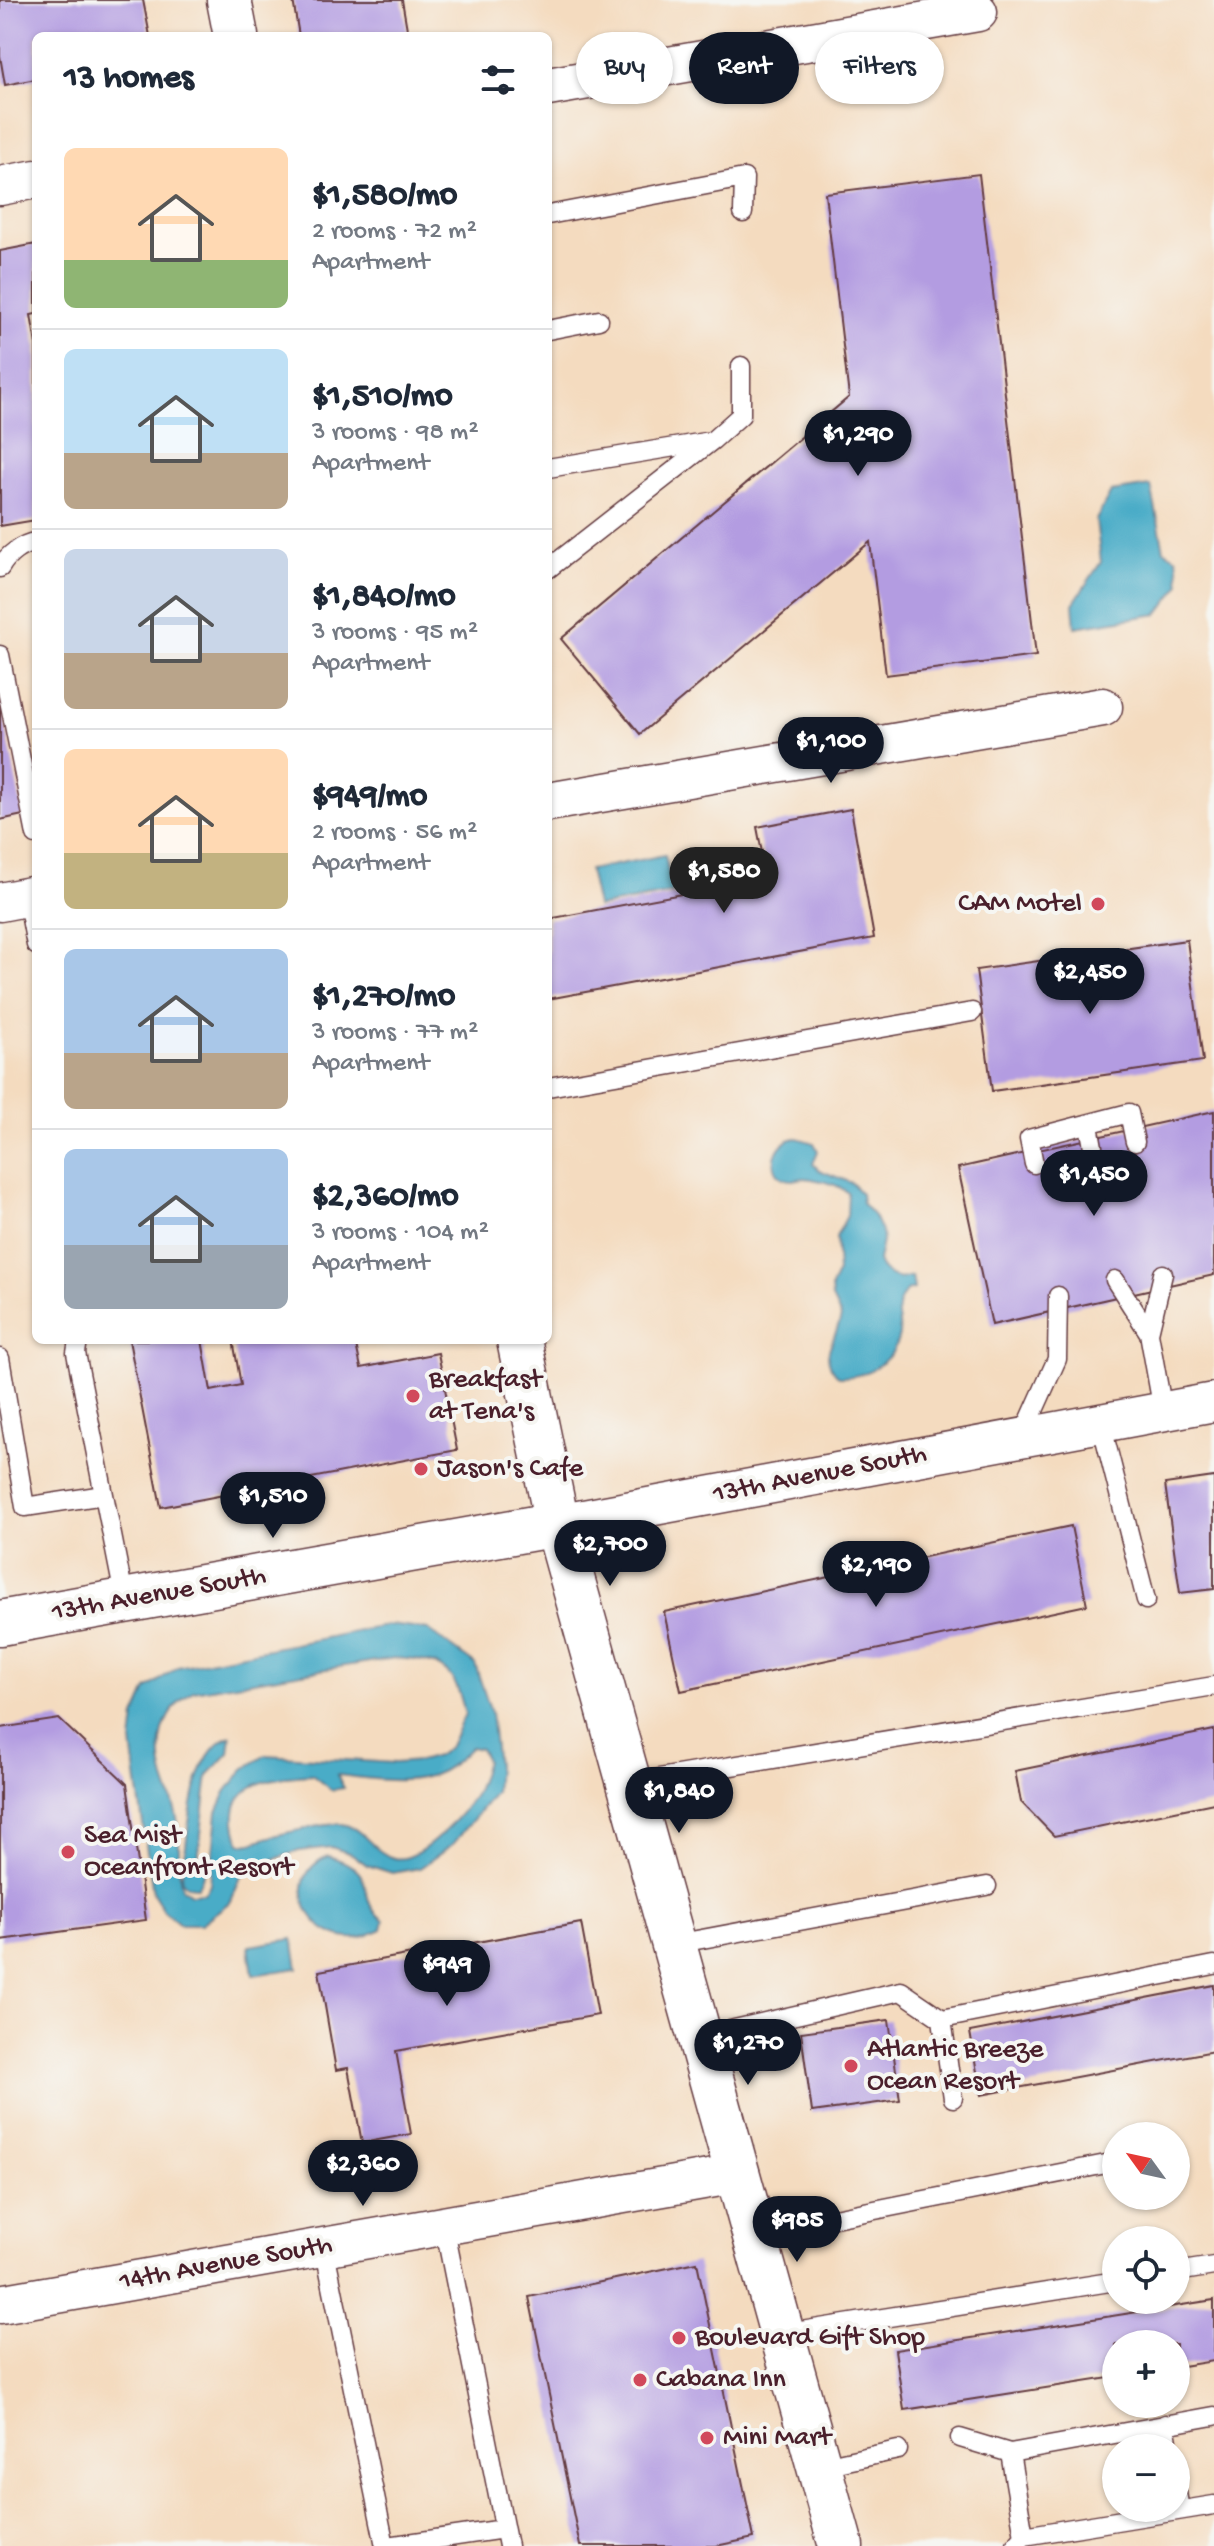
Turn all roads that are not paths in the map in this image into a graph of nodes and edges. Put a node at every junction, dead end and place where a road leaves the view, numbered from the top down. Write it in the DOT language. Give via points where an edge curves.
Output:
graph roads {
  1 [pos="229,0"];
  2 [pos="978,12"];
  3 [pos="235,32"];
  4 [pos="552,86"];
  5 [pos="32,180"];
  6 [pos="0,186"];
  7 [pos="743,213"];
  8 [pos="552,214"];
  9 [pos="599,320"];
  10 [pos="552,329"];
  11 [pos="741,366"];
  12 [pos="713,440"];
  13 [pos="552,467"];
  14 [pos="32,542"];
  15 [pos="552,566"];
  16 [pos="0,568"];
  17 [pos="0,655"];
  18 [pos="1103,707"];
  19 [pos="552,801"];
  20 [pos="32,815"];
  21 [pos="21,898"];
  22 [pos="32,932"];
  23 [pos="972,1012"];
  24 [pos="552,1086"];
  25 [pos="1089,1125"];
  26 [pos="1135,1142"];
  27 [pos="1093,1147"];
  28 [pos="1034,1164"];
  29 [pos="1163,1274"];
  30 [pos="1115,1280"];
  31 [pos="1058,1296"];
  32 [pos="1149,1333"];
  33 [pos="77,1344"];
  34 [pos="520,1344"];
  35 [pos="0,1358"];
  36 [pos="1214,1402"];
  37 [pos="1163,1411"];
  38 [pos="1101,1423"];
  39 [pos="1021,1438"];
  40 [pos="8,1453"];
  41 [pos="104,1495"];
  42 [pos="557,1524"];
  43 [pos="1146,1600"];
  44 [pos="125,1601"];
  45 [pos="0,1623"];
  46 [pos="1214,1686"];
  47 [pos="629,1783"];
  48 [pos="987,1886"];
  49 [pos="675,1944"];
  50 [pos="1214,1965"];
  51 [pos="942,2019"];
  52 [pos="699,2037"];
  53 [pos="953,2098"];
  54 [pos="1102,2165"];
  55 [pos="737,2174"];
  56 [pos="444,2225"];
  57 [pos="754,2234"];
  58 [pos="324,2246"];
  59 [pos="1214,2266"];
  60 [pos="1190,2270"];
  61 [pos="1102,2283"];
  62 [pos="0,2304"];
  63 [pos="782,2334"];
  64 [pos="1214,2416"];
  65 [pos="1165,2424"];
  66 [pos="1167,2434"];
  67 [pos="960,2438"];
  68 [pos="898,2450"];
  69 [pos="1010,2453"];
  70 [pos="819,2467"];
  71 [pos="1214,2505"];
  72 [pos="1190,2509"];
  73 [pos="1118,2522"];
  74 [pos="506,2537"];
  75 [pos="1020,2541"];
  76 [pos="386,2546"];
  77 [pos="841,2546"];
  1 -- 3 [label="main road"];
  2 -- 4 [label="street"];
  5 -- 6 [label="street"];
  7 -- 8 [label="lane" via="744,178"];
  9 -- 10 [label="lane"];
  11 -- 12 [label="lane" via="741,415"];
  12 -- 13 [label="lane"];
  12 -- 15 [label="lane"];
  14 -- 16 [label="lane"];
  17 -- 20 [label="lane"];
  18 -- 19 [label="street"];
  21 -- 22 [label="lane"];
  23 -- 24 [label="lane"];
  25 -- 26 [label="lane" via="1129,1113"];
  25 -- 27 [label="lane"];
  25 -- 28 [label="lane" via="1029,1139"];
  29 -- 32 [label="lane"];
  30 -- 32 [label="lane"];
  31 -- 39 [label="lane" via="1057,1359"];
  32 -- 37 [label="lane"];
  33 -- 41 [label="lane"];
  34 -- 42 [label="main road"];
  35 -- 40 [label="lane"];
  36 -- 37 [label="street, 13th Avenue South"];
  37 -- 38 [label="street, 13th Avenue South"];
  38 -- 39 [label="street, 13th Avenue South"];
  38 -- 43 [label="lane"];
  39 -- 42 [label="street, 13th Avenue South"];
  40 -- 41 [label="lane" via="25,1507"];
  41 -- 44 [label="lane"];
  42 -- 44 [label="main road, 13th Avenue South"];
  42 -- 47 [label="main road"];
  44 -- 45 [label="main road, 13th Avenue South"];
  46 -- 47 [label="lane"];
  47 -- 49 [label="main road"];
  48 -- 49 [label="lane"];
  49 -- 52 [label="main road"];
  50 -- 51 [label="lane"];
  51 -- 52 [label="lane" via="901,1991"];
  51 -- 53 [label="lane"];
  52 -- 55 [label="main road"];
  54 -- 57 [label="lane"];
  55 -- 56 [label="street, 14th Avenue South"];
  55 -- 57 [label="main road"];
  56 -- 58 [label="street, 14th Avenue South"];
  56 -- 74 [label="lane"];
  57 -- 63 [label="main road"];
  58 -- 62 [label="street, 14th Avenue South"];
  58 -- 76 [label="lane"];
  59 -- 60 [label="lane"];
  61 -- 63 [label="lane"];
  63 -- 70 [label="main road"];
  64 -- 65 [label="lane"];
  65 -- 66 [label="lane"];
  65 -- 69 [label="lane"];
  67 -- 69 [label="lane"];
  68 -- 70 [label="lane"];
  69 -- 75 [label="lane"];
  70 -- 77 [label="main road"];
  71 -- 72 [label="lane"];
  73 -- 75 [label="lane"];
  74 -- 76 [label="lane"];
}
